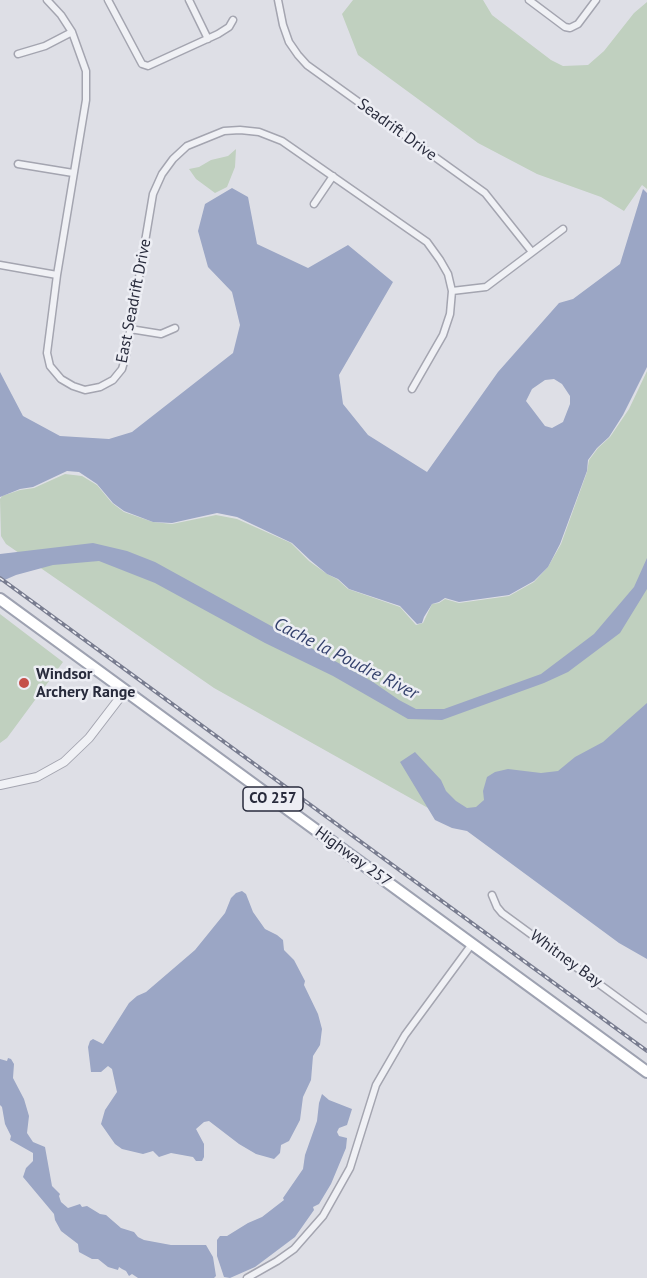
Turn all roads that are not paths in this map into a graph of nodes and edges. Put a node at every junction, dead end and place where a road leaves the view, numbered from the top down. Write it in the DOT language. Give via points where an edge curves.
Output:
graph roads {
  1 [pos="46,0"];
  2 [pos="108,0"];
  3 [pos="189,0"];
  4 [pos="278,0"];
  5 [pos="530,0"];
  6 [pos="597,0"];
  7 [pos="233,20"];
  8 [pos="72,32"];
  9 [pos="208,39"];
  10 [pos="18,54"];
  11 [pos="18,164"];
  12 [pos="73,173"];
  13 [pos="333,176"];
  14 [pos="314,204"];
  15 [pos="563,229"];
  16 [pos="532,252"];
  17 [pos="0,265"];
  18 [pos="57,275"];
  19 [pos="452,291"];
  20 [pos="175,328"];
  21 [pos="130,329"];
  22 [pos="412,389"];
  23 [pos="0,599"];
  24 [pos="125,691"];
  25 [pos="0,785"];
  26 [pos="492,895"];
  27 [pos="471,944"];
  28 [pos="647,1018"];
  29 [pos="647,1072"];
  30 [pos="248,1278"];
  1 -- 8 [label="street, East Seadrift Drive"];
  2 -- 9 [label="street" via="142,64 148,66"];
  3 -- 9 [label="street"];
  4 -- 16 [label="street, Seadrift Drive" via="289,42 307,65 485,193"];
  5 -- 6 [label="street" via="570,28"];
  7 -- 9 [label="street" via="229,27"];
  8 -- 10 [label="street"];
  8 -- 12 [label="street, East Seadrift Drive" via="86,71 84,118"];
  11 -- 12 [label="street"];
  12 -- 18 [label="street, East Seadrift Drive"];
  13 -- 14 [label="street"];
  13 -- 19 [label="street, East Seadrift Drive" via="427,242 448,274"];
  13 -- 21 [label="street, East Seadrift Drive" via="282,141 259,132 224,131 187,146 162,174 153,194"];
  15 -- 16 [label="street"];
  16 -- 19 [label="street" via="486,287"];
  17 -- 18 [label="street"];
  18 -- 21 [label="street, East Seadrift Drive" via="47,353 50,366 61,379 85,390 113,380 122,369"];
  19 -- 22 [label="street" via="443,335"];
  20 -- 21 [label="street" via="161,334"];
  23 -- 24 [label="main road, Highway 257 / CO 257"];
  24 -- 25 [label="street" via="89,738 64,762 36,777"];
  24 -- 27 [label="main road, Highway 257 / CO 257"];
  26 -- 28 [label="street, Whitney Bay" via="502,913"];
  27 -- 29 [label="main road, Highway 257 / CO 257"];
  27 -- 30 [label="street" via="400,1042 376,1085 350,1168 323,1216 294,1249"];
}
